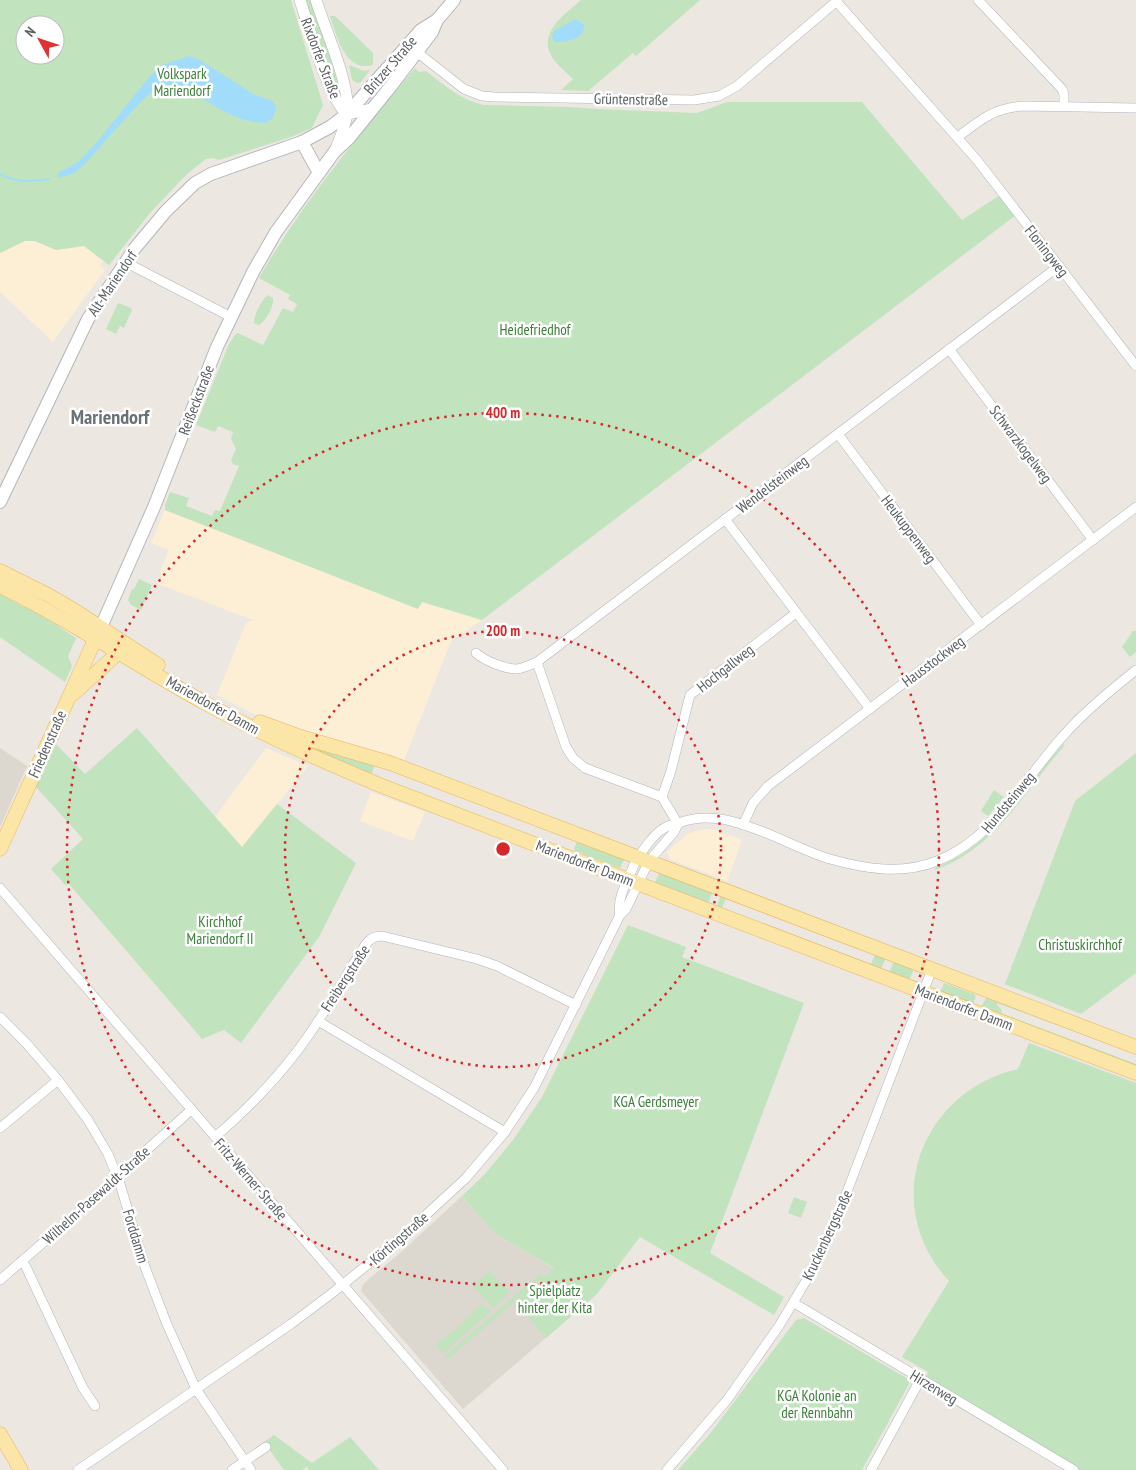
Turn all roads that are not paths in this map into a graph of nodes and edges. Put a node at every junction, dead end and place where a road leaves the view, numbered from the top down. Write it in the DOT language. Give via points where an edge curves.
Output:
graph roads {
  1 [pos="300,0"];
  2 [pos="316,0"];
  3 [pos="454,0"];
  4 [pos="978,0"];
  5 [pos="837,1"];
  6 [pos="412,49"];
  7 [pos="1064,106"];
  8 [pos="1136,108"];
  9 [pos="372,109"];
  10 [pos="347,114"];
  11 [pos="958,137"];
  12 [pos="302,142"];
  13 [pos="335,151"];
  14 [pos="319,173"];
  15 [pos="125,262"];
  16 [pos="1059,266"];
  17 [pos="231,317"];
  18 [pos="949,349"];
  19 [pos="1135,361"];
  20 [pos="838,434"];
  21 [pos="0,502"];
  22 [pos="1136,507"];
  23 [pos="725,519"];
  24 [pos="1093,540"];
  25 [pos="0,571"];
  26 [pos="0,586"];
  27 [pos="796,613"];
  28 [pos="981,625"];
  29 [pos="98,633"];
  30 [pos="118,652"];
  31 [pos="476,653"];
  32 [pos="536,662"];
  33 [pos="1136,670"];
  34 [pos="67,699"];
  35 [pos="870,709"];
  36 [pos="662,797"];
  37 [pos="678,824"];
  38 [pos="743,825"];
  39 [pos="0,849"];
  40 [pos="643,859"];
  41 [pos="633,882"];
  42 [pos="0,888"];
  43 [pos="932,969"];
  44 [pos="923,992"];
  45 [pos="576,1005"];
  46 [pos="0,1017"];
  47 [pos="318,1021"];
  48 [pos="1136,1047"];
  49 [pos="1136,1073"];
  50 [pos="58,1080"];
  51 [pos="191,1110"];
  52 [pos="0,1128"];
  53 [pos="505,1132"];
  54 [pos="215,1138"];
  55 [pos="117,1177"];
  56 [pos="22,1261"];
  57 [pos="0,1280"];
  58 [pos="343,1286"];
  59 [pos="794,1303"];
  60 [pos="920,1380"];
  61 [pos="196,1390"];
  62 [pos="95,1406"];
  63 [pos="0,1434"];
  64 [pos="266,1446"];
  65 [pos="245,1461"];
  66 [pos="21,1470"];
  67 [pos="78,1470"];
  68 [pos="232,1470"];
  69 [pos="251,1470"];
  70 [pos="503,1470"];
  71 [pos="667,1470"];
  72 [pos="871,1470"];
  73 [pos="1074,1470"];
  1 -- 10 [label="street, Rixdorfer Straße" via="333,93"];
  2 -- 10 [label="street, Rixdorfer Straße" via="345,88"];
  3 -- 6 [label="main road, Britzer Straße" via="436,20 421,30"];
  4 -- 7 [label="street" via="1062,90"];
  5 -- 6 [label="street, Grüntenstraße" via="737,86 719,96 694,100 482,96 464,89"];
  5 -- 11 [label="street, Floningweg"];
  6 -- 9 [label="main road, Britzer Straße"];
  6 -- 10 [label="main road, Britzer Straße"];
  7 -- 8 [label="street"];
  7 -- 11 [label="street" via="998,109"];
  9 -- 10 [label="street, Britzer Straße"];
  9 -- 13 [label="main road, Britzer Straße"];
  10 -- 12 [label="main road, Britzer Straße"];
  10 -- 13 [label="street, Rixdorfer Straße"];
  11 -- 16 [label="street, Floningweg"];
  12 -- 14 [label="main road"];
  12 -- 15 [label="main road, Alt-Mariendorf" via="216,172 195,183 162,216"];
  13 -- 14 [label="main road, Britzer Straße"];
  14 -- 17 [label="main road, Reißeckstraße" via="276,232"];
  15 -- 17 [label="street"];
  15 -- 21 [label="main road, Alt-Mariendorf" via="88,319"];
  16 -- 18 [label="street, Wendelsteinweg"];
  16 -- 19 [label="street, Floningweg"];
  17 -- 29 [label="main road, Reißeckstraße" via="154,508"];
  18 -- 20 [label="street, Wendelsteinweg"];
  18 -- 24 [label="street, Schwarzkogelweg"];
  20 -- 23 [label="street, Wendelsteinweg"];
  20 -- 28 [label="street, Heukuppenweg"];
  22 -- 24 [label="street, Hausstockweg"];
  23 -- 27 [label="street"];
  23 -- 32 [label="street, Wendelsteinweg"];
  24 -- 28 [label="street, Hausstockweg"];
  25 -- 29 [label="main road, Mariendorfer Damm" via="48,595"];
  26 -- 29 [label="main road, Mariendorfer Damm"];
  27 -- 35 [label="street"];
  27 -- 36 [label="street, Hochgallweg" via="690,695"];
  28 -- 35 [label="street, Hausstockweg"];
  29 -- 30 [label="main road, Mariendorfer Damm"];
  29 -- 34 [label="main road, Friedenstraße"];
  29 -- 40 [label="main road, Mariendorfer Damm" via="264,724 390,764"];
  30 -- 34 [label="main road"];
  30 -- 41 [label="main road, Mariendorfer Damm" via="206,703 325,762"];
  31 -- 32 [label="street, Wendelsteinweg" via="510,668 522,668"];
  32 -- 36 [label="street" via="566,747 573,758 585,768"];
  33 -- 38 [label="street, Hundsteinweg" via="1064,735 982,834 959,851 935,862 908,869 876,869 830,859"];
  34 -- 39 [label="main road, Friedenstraße"];
  35 -- 38 [label="street, Hausstockweg" via="763,790"];
  36 -- 37 [label="street"];
  37 -- 38 [label="street, Hundsteinweg" via="707,817"];
  37 -- 40 [label="street" via="674,832"];
  40 -- 41 [label="street"];
  40 -- 43 [label="main road, Mariendorfer Damm"];
  41 -- 44 [label="main road, Mariendorfer Damm"];
  41 -- 45 [label="street, Körtingstraße" via="618,907 620,915"];
  42 -- 51 [label="street, Fritz-Werner-Straße"];
  43 -- 44 [label="street, Kruckenbergstraße"];
  43 -- 48 [label="main road, Mariendorfer Damm"];
  44 -- 49 [label="main road, Mariendorfer Damm"];
  44 -- 59 [label="street, Kruckenbergstraße" via="840,1210"];
  45 -- 47 [label="street, Freibergstraße" via="497,966 379,936 367,942"];
  45 -- 53 [label="street, Körtingstraße" via="534,1088"];
  46 -- 50 [label="street, Forddamm"];
  47 -- 53 [label="street"];
  47 -- 54 [label="street, Freibergstraße" via="272,1083"];
  50 -- 52 [label="street"];
  50 -- 55 [label="street, Forddamm" via="88,1120"];
  51 -- 54 [label="street, Fritz-Werner-Straße"];
  51 -- 55 [label="street, Wilhelm-Pasewaldt-Straße"];
  53 -- 58 [label="street, Körtingstraße" via="455,1189"];
  54 -- 58 [label="street, Fritz-Werner-Straße"];
  55 -- 56 [label="street, Wilhelm-Pasewaldt-Straße"];
  55 -- 61 [label="street, Forddamm" via="145,1267"];
  56 -- 57 [label="street, Wilhelm-Pasewaldt-Straße"];
  56 -- 62 [label="street" via="83,1388"];
  58 -- 61 [label="street, Körtingstraße"];
  58 -- 70 [label="street, Fritz-Werner-Straße"];
  59 -- 60 [label="street, Hirzerweg"];
  59 -- 71 [label="street, Kruckenbergstraße" via="727,1400"];
  60 -- 72 [label="street"];
  60 -- 73 [label="street, Hirzerweg"];
  61 -- 65 [label="street, Forddamm"];
  61 -- 67 [label="street, Körtingstraße"];
  63 -- 66 [label="main road"];
  64 -- 65 [label="street"];
  65 -- 68 [label="street"];
  65 -- 69 [label="street, Forddamm"];
}
